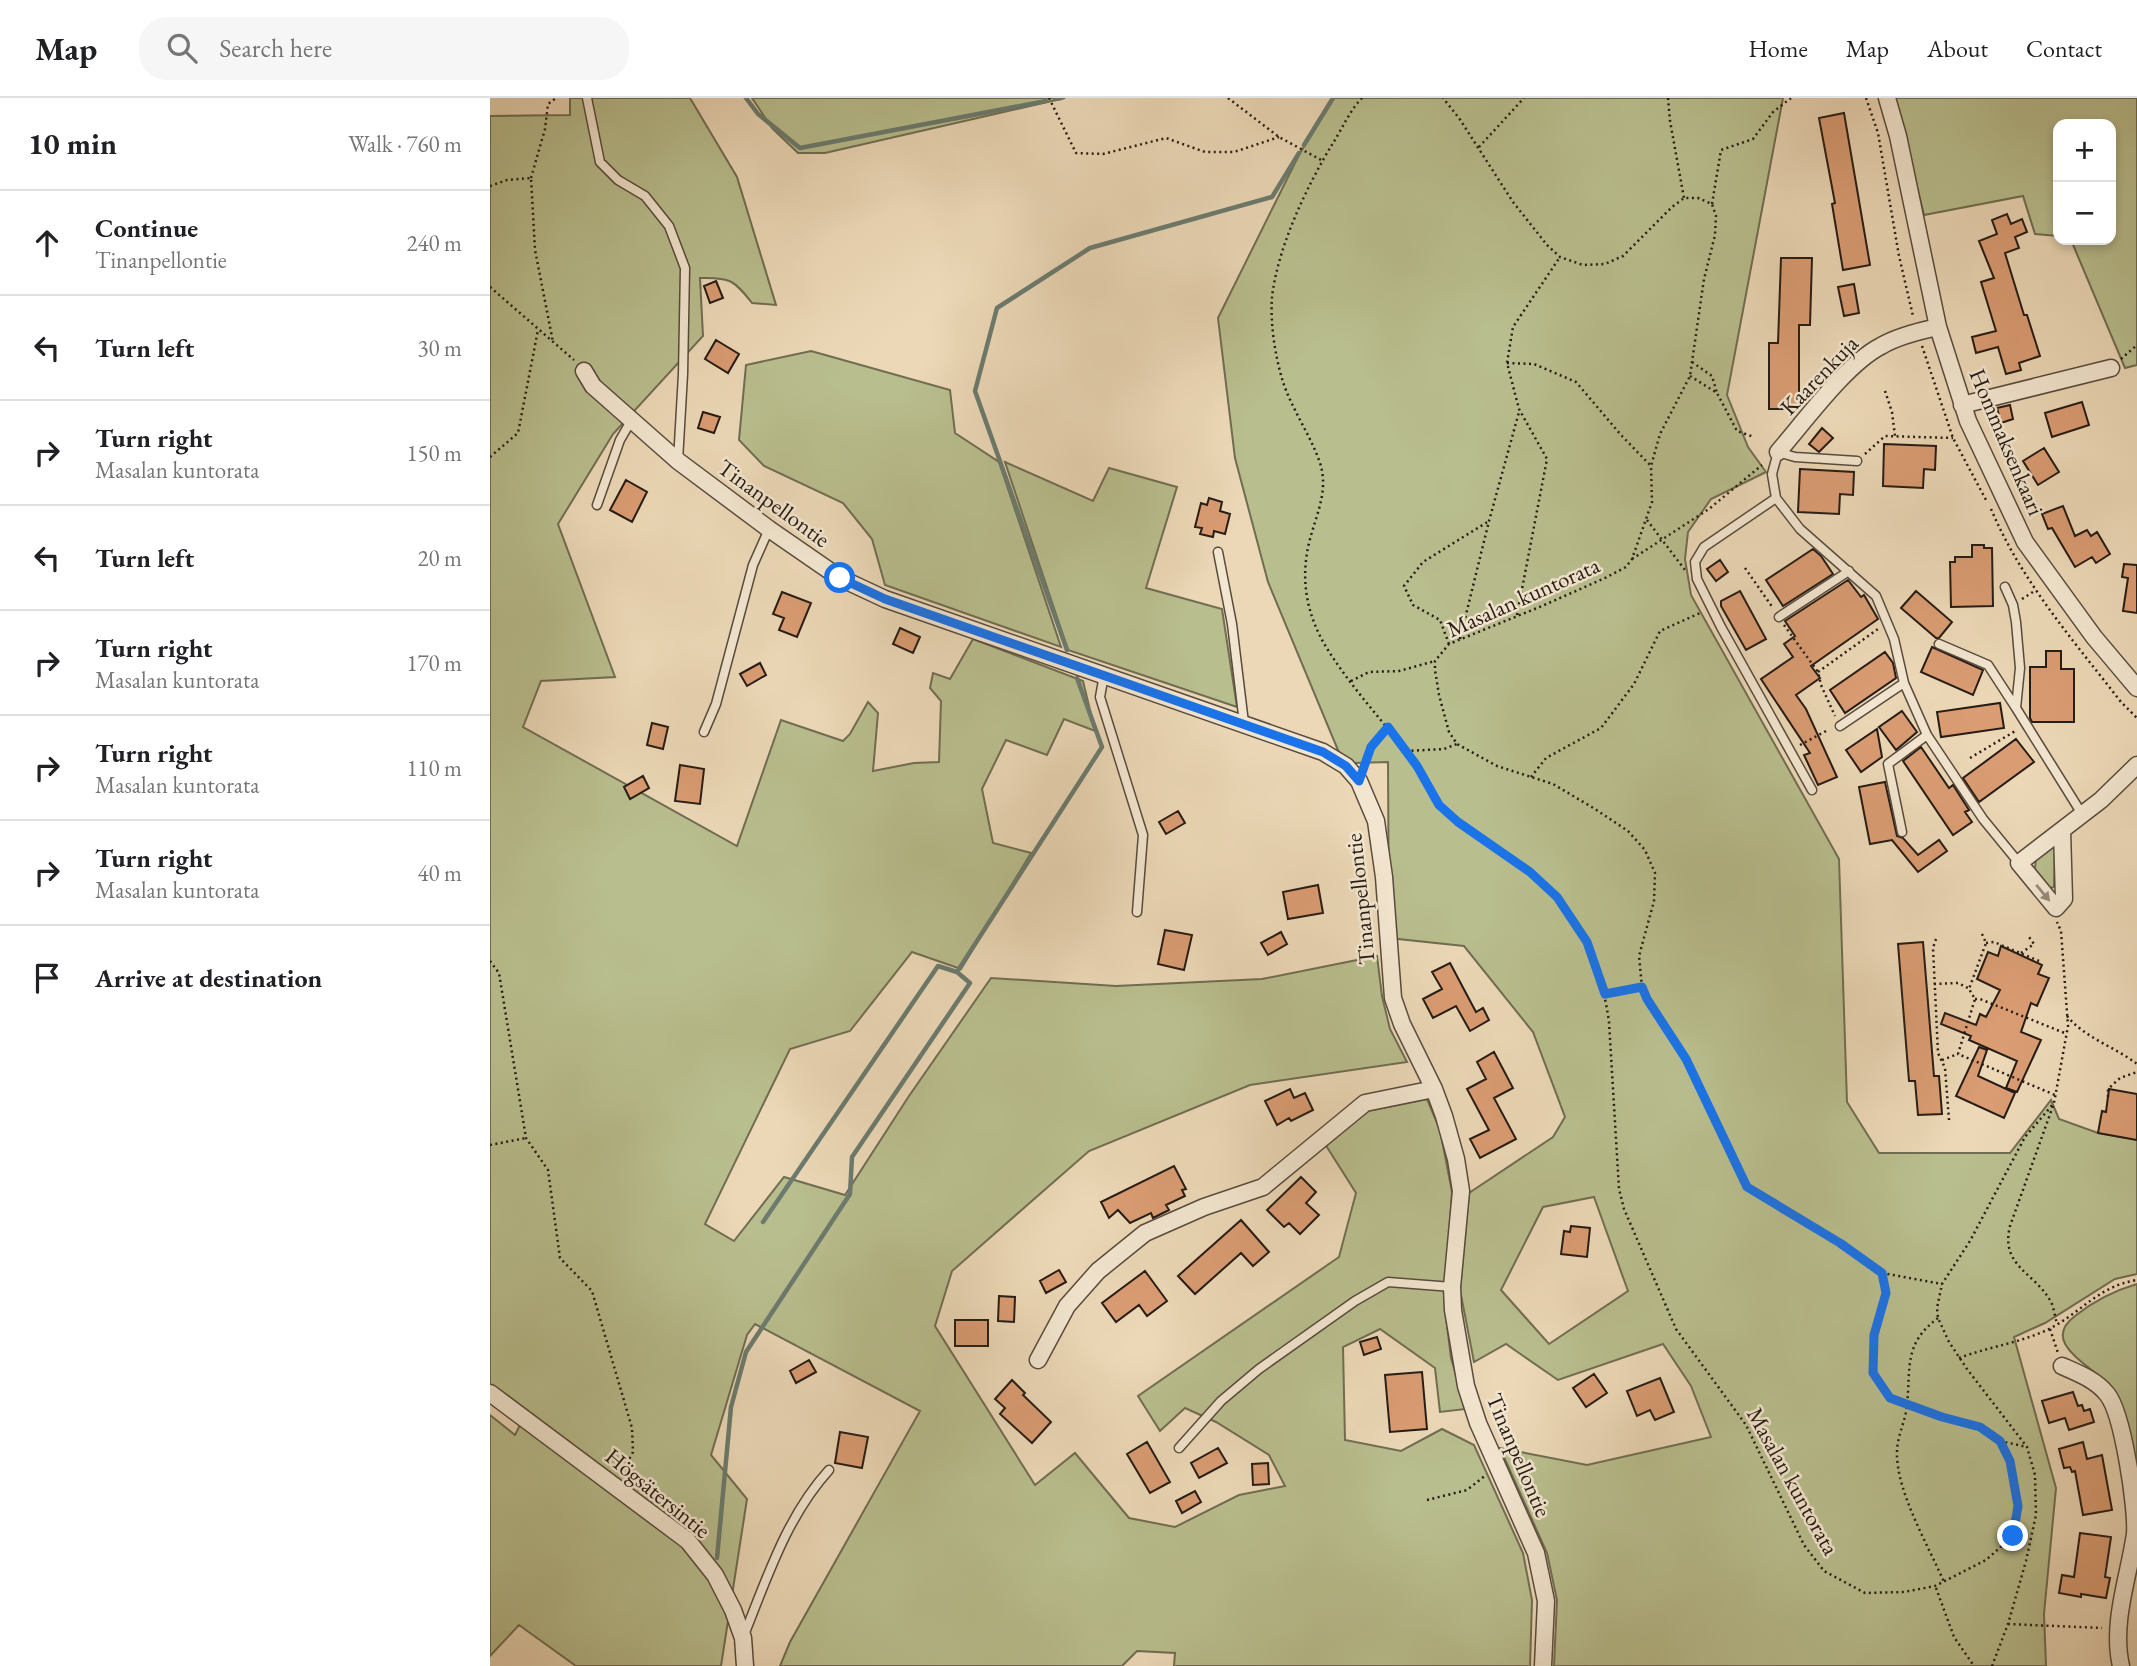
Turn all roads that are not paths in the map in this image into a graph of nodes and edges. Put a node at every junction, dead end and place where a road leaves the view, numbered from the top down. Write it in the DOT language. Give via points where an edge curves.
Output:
graph roads {
  1 [pos="587,98"];
  2 [pos="1887,98"];
  3 [pos="1938,327"];
  4 [pos="2111,368"];
  5 [pos="584,371"];
  6 [pos="1962,405"];
  7 [pos="631,421"];
  8 [pos="1778,452"];
  9 [pos="678,461"];
  10 [pos="1857,461"];
  11 [pos="1776,498"];
  12 [pos="597,505"];
  13 [pos="769,529"];
  14 [pos="1218,552"];
  15 [pos="1849,572"];
  16 [pos="2005,587"];
  17 [pos="1779,617"];
  18 [pos="1939,644"];
  19 [pos="1104,675"];
  20 [pos="1903,683"];
  21 [pos="2137,688"];
  22 [pos="2016,708"];
  23 [pos="1244,723"];
  24 [pos="1840,726"];
  25 [pos="704,732"];
  26 [pos="1927,735"];
  27 [pos="2137,765"];
  28 [pos="1812,790"];
  29 [pos="2082,814"];
  30 [pos="2062,830"];
  31 [pos="1902,832"];
  32 [pos="2019,863"];
  33 [pos="1138,912"];
  34 [pos="1434,1089"];
  35 [pos="1452,1287"];
  36 [pos="1038,1360"];
  37 [pos="2062,1366"];
  38 [pos="490,1393"];
  39 [pos="1179,1448"];
  40 [pos="829,1470"];
  41 [pos="743,1638"];
  42 [pos="745,1666"];
  43 [pos="1543,1666"];
  44 [pos="2121,1666"];
  1 -- 9 [label="lane" via="600,162 618,180 645,196 669,226 685,268"];
  2 -- 3 [label="street, Hommaksenkaari"];
  3 -- 6 [label="street, Hommaksenkaari"];
  3 -- 8 [label="street, Kaarenkuja" via="1883,344 1868,354"];
  4 -- 6 [label="street"];
  5 -- 7 [label="street, Tinanpellontie" via="593,386"];
  6 -- 21 [label="street, Hommaksenkaari" via="2025,542"];
  7 -- 9 [label="street, Tinanpellontie"];
  7 -- 12 [label="lane"];
  8 -- 10 [label="lane"];
  8 -- 11 [label="lane" via="1772,474"];
  9 -- 13 [label="street, Tinanpellontie"];
  11 -- 15 [label="lane" via="1800,529"];
  11 -- 28 [label="lane" via="1704,547 1695,562 1697,579"];
  13 -- 19 [label="street, Tinanpellontie" via="840,578 885,599"];
  13 -- 25 [label="lane" via="753,565 716,704"];
  14 -- 23 [label="lane"];
  15 -- 17 [label="lane"];
  15 -- 20 [label="lane" via="1876,596 1888,621"];
  16 -- 22 [label="lane" via="2013,605 2020,668"];
  18 -- 22 [label="lane" via="1988,665"];
  19 -- 23 [label="street, Tinanpellontie"];
  19 -- 33 [label="lane" via="1100,697 1143,835"];
  20 -- 24 [label="lane"];
  20 -- 26 [label="lane"];
  22 -- 29 [label="lane"];
  23 -- 34 [label="street, Tinanpellontie" via="1323,752 1346,766 1359,781 1376,821 1393,998"];
  26 -- 31 [label="lane" via="1888,764"];
  26 -- 32 [label="lane" via="1983,819"];
  27 -- 29 [label="street"];
  29 -- 30 [label="street"];
  30 -- 32 [label="street"];
  32 -- 30 [label="street, one-way" via="2056,908 2064,899"];
  34 -- 35 [label="street, Tinanpellontie" via="1461,1191"];
  34 -- 36 [label="street" via="1365,1102 1263,1186 1145,1233 1098,1270 1067,1306"];
  35 -- 39 [label="lane" via="1388,1282 1354,1301 1259,1368 1221,1401"];
  35 -- 43 [label="street, Tinanpellontie" via="1466,1386 1536,1553 1546,1601"];
  37 -- 44 [label="street" via="2090,1378 2109,1395 2125,1449 2137,1513 2119,1628"];
  38 -- 41 [label="street, Högsätersintie" via="688,1541 715,1575"];
  40 -- 41 [label="lane" via="808,1493 789,1527"];
  41 -- 42 [label="street, Högsätersintie"];
}
